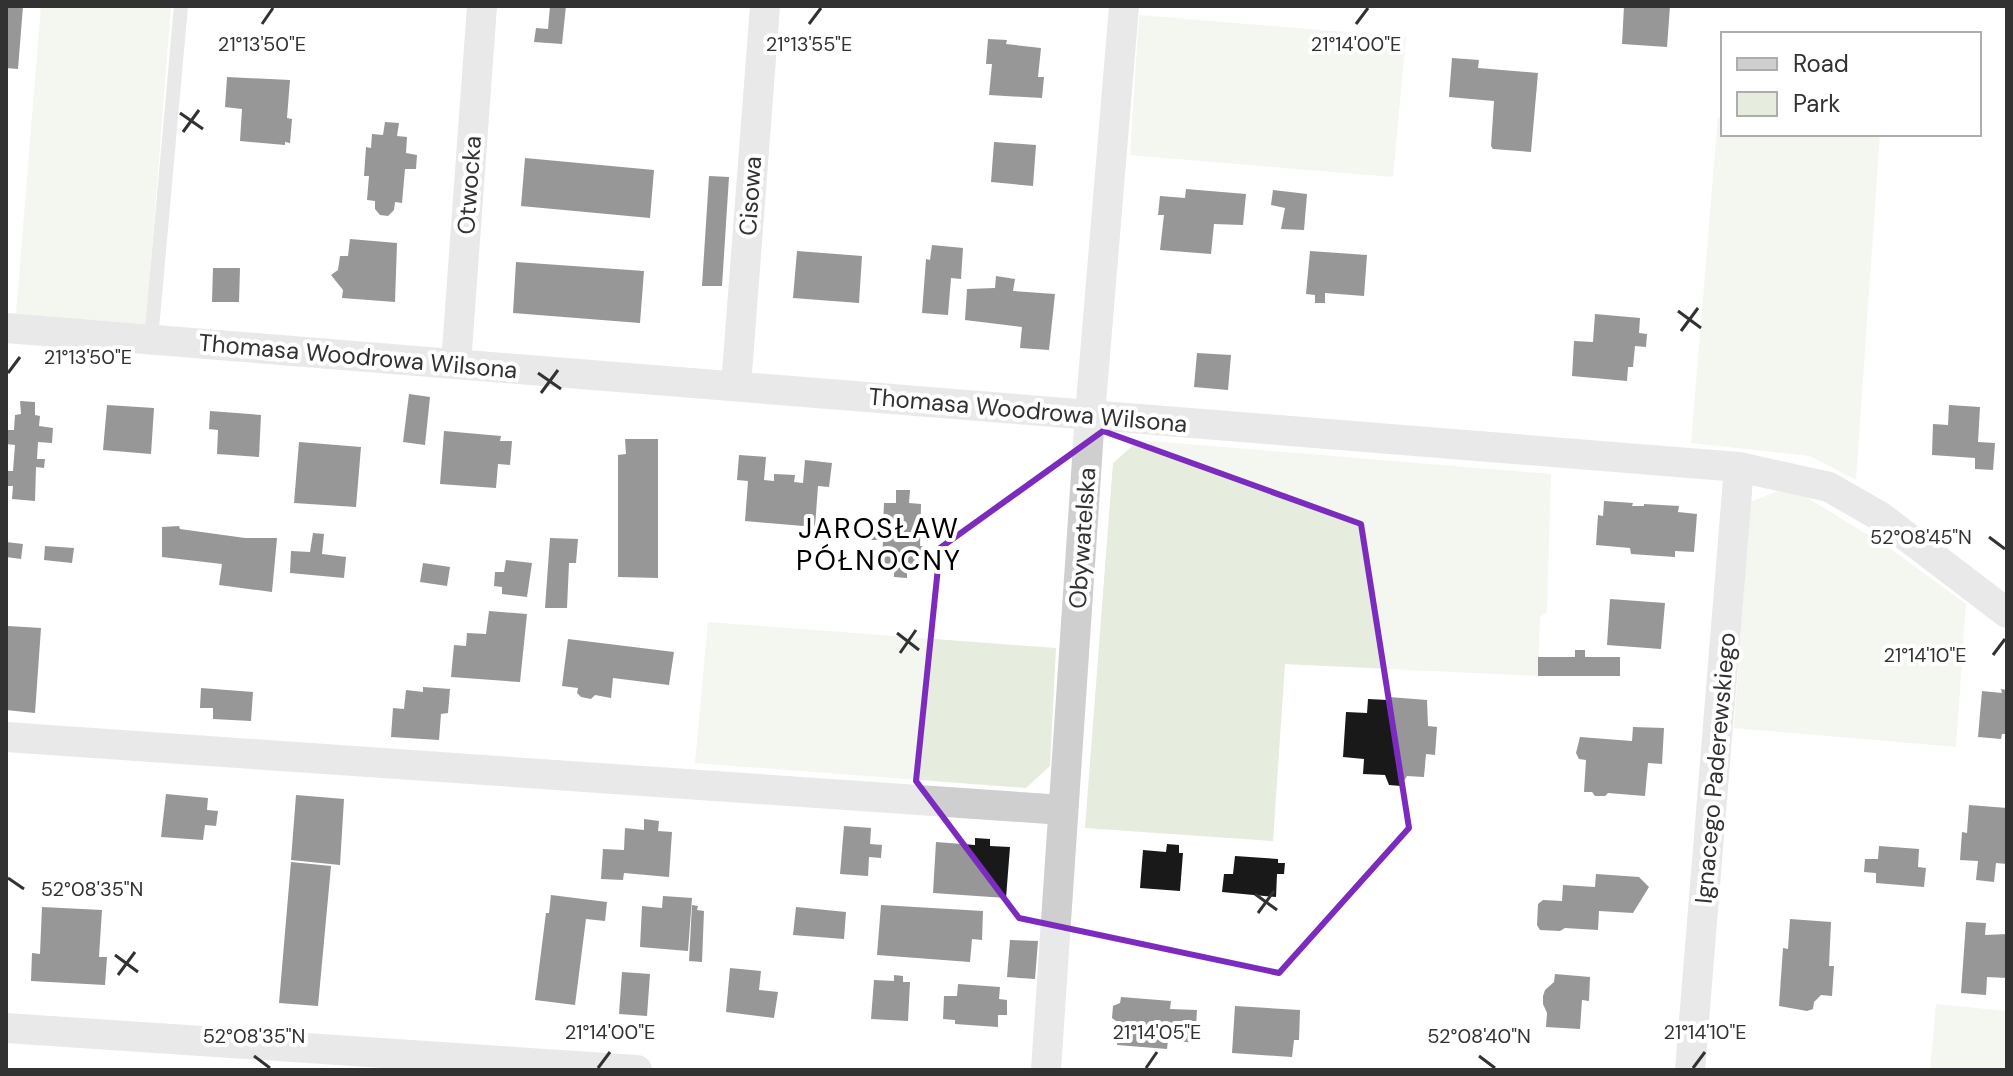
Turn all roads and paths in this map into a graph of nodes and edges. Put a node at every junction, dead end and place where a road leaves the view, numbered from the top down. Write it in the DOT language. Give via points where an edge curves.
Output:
graph roads {
  1 [pos="181,6"];
  2 [pos="482,6"];
  3 [pos="765,6"];
  4 [pos="1124,6"];
  5 [pos="6,328"];
  6 [pos="151,340"];
  7 [pos="456,364"];
  8 [pos="736,386"];
  9 [pos="1090,415"];
  10 [pos="1739,467"];
  11 [pos="2007,613"];
  12 [pos="6,737"];
  13 [pos="1063,810"];
  14 [pos="6,1028"];
  15 [pos="637,1070"];
  16 [pos="1046,1070"];
  17 [pos="1690,1070"];
  1 -- 6 [label="lane"];
  2 -- 7 [label="street, Otwocka"];
  3 -- 8 [label="street, Cisowa"];
  4 -- 9 [label="street, Obywatelska"];
  5 -- 6 [label="street, Thomasa Woodrowa Wilsona"];
  6 -- 7 [label="street, Thomasa Woodrowa Wilsona"];
  7 -- 8 [label="street, Thomasa Woodrowa Wilsona"];
  8 -- 9 [label="street, Thomasa Woodrowa Wilsona"];
  9 -- 10 [label="street, Thomasa Woodrowa Wilsona"];
  9 -- 13 [label="street, Obywatelska"];
  10 -- 11 [label="street, Thomasa Woodrowa Wilsona" via="1829,487 1881,517"];
  10 -- 17 [label="street, Ignacego Paderewskiego"];
  12 -- 13 [label="street"];
  13 -- 16 [label="street, Obywatelska"];
  14 -- 15 [label="street"];
}
